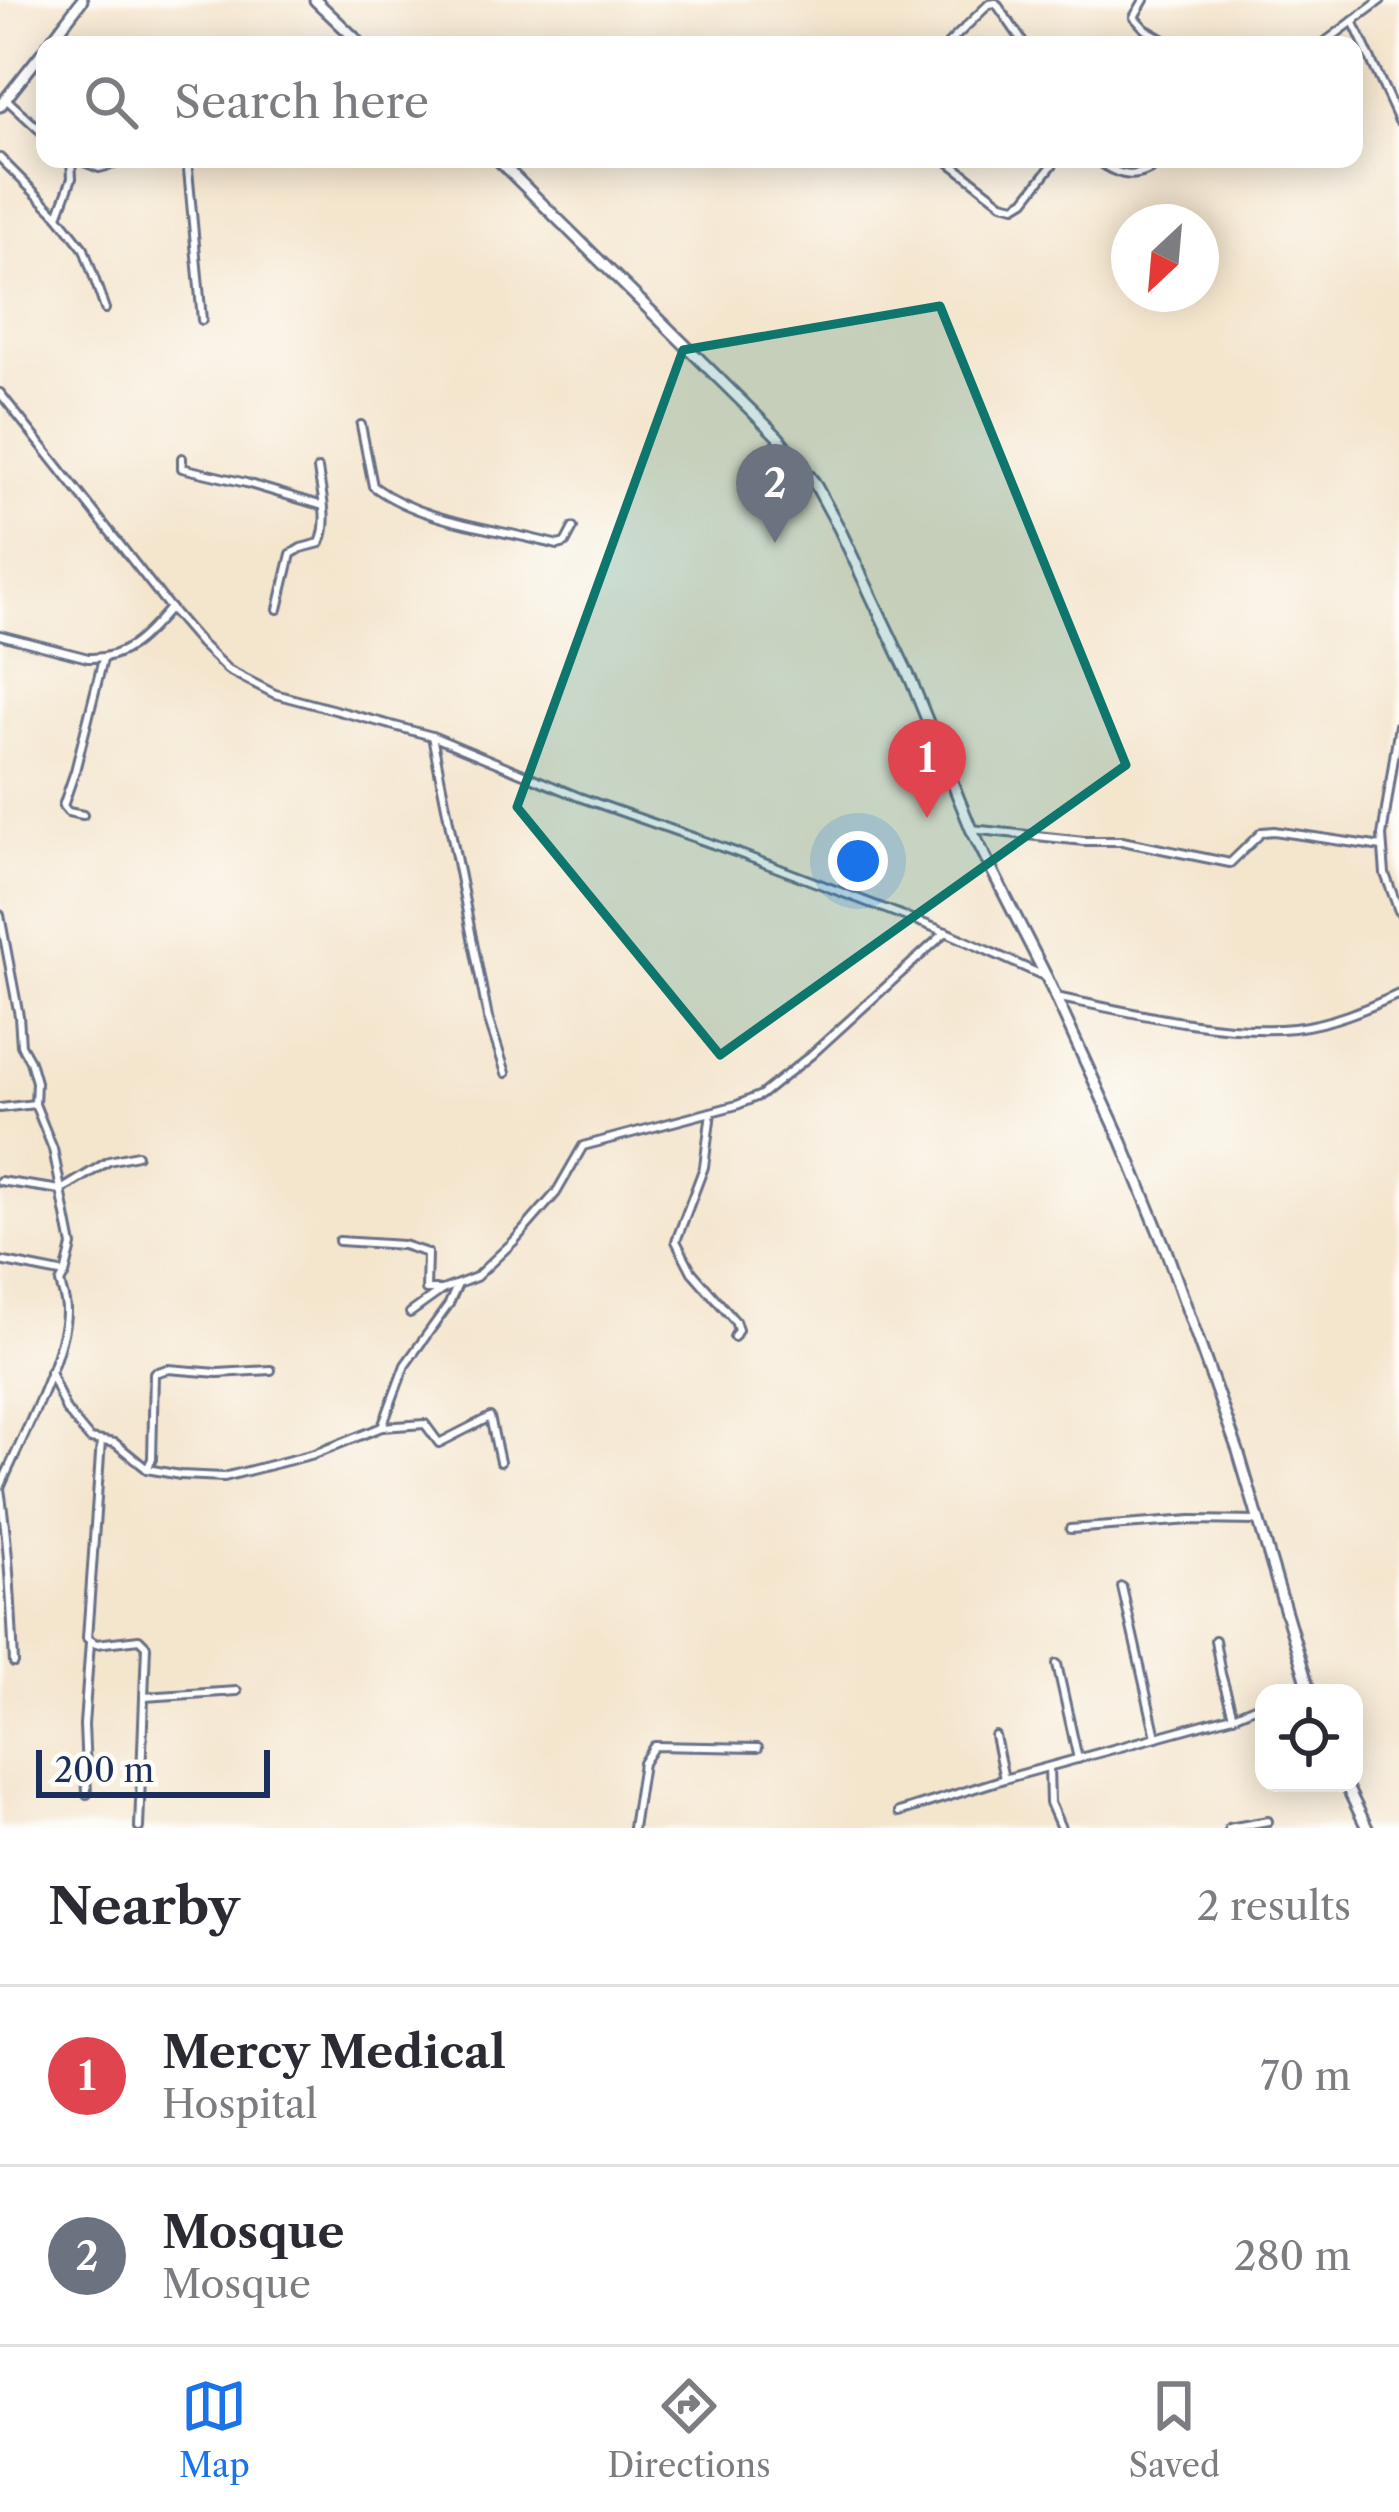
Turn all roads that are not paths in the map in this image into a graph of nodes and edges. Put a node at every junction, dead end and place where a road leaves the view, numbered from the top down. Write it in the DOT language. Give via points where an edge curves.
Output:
graph roads {
  1 [pos="82,0"];
  2 [pos="315,0"];
  3 [pos="1144,0"];
  4 [pos="1381,0"];
  5 [pos="1353,21"];
  6 [pos="55,36"];
  7 [pos="353,36"];
  8 [pos="956,36"];
  9 [pos="1019,36"];
  10 [pos="1157,36"];
  11 [pos="1333,36"];
  12 [pos="1360,36"];
  13 [pos="1363,43"];
  14 [pos="36,61"];
  15 [pos="3,102"];
  16 [pos="1399,121"];
  17 [pos="36,128"];
  18 [pos="0,158"];
  19 [pos="73,168"];
  20 [pos="188,168"];
  21 [pos="506,168"];
  22 [pos="958,168"];
  23 [pos="1051,168"];
  24 [pos="1107,168"];
  25 [pos="1154,168"];
  26 [pos="58,216"];
  27 [pos="105,309"];
  28 [pos="202,320"];
  29 [pos="0,393"];
  30 [pos="361,425"];
  31 [pos="182,458"];
  32 [pos="318,469"];
  33 [pos="323,506"];
  34 [pos="573,528"];
  35 [pos="170,608"];
  36 [pos="278,609"];
  37 [pos="0,635"];
  38 [pos="103,659"];
  39 [pos="1399,725"];
  40 [pos="432,736"];
  41 [pos="83,815"];
  42 [pos="971,830"];
  43 [pos="1382,847"];
  44 [pos="1399,911"];
  45 [pos="0,915"];
  46 [pos="946,932"];
  47 [pos="1047,977"];
  48 [pos="1399,994"];
  49 [pos="1056,997"];
  50 [pos="506,1072"];
  51 [pos="35,1104"];
  52 [pos="0,1108"];
  53 [pos="711,1112"];
  54 [pos="136,1155"];
  55 [pos="0,1181"];
  56 [pos="61,1190"];
  57 [pos="339,1240"];
  58 [pos="0,1261"];
  59 [pos="65,1274"];
  60 [pos="458,1284"];
  61 [pos="442,1290"];
  62 [pos="410,1313"];
  63 [pos="734,1337"];
  64 [pos="271,1370"];
  65 [pos="50,1372"];
  66 [pos="382,1427"];
  67 [pos="101,1442"];
  68 [pos="500,1462"];
  69 [pos="147,1468"];
  70 [pos="0,1488"];
  71 [pos="1258,1520"];
  72 [pos="1070,1528"];
  73 [pos="1122,1587"];
  74 [pos="1215,1640"];
  75 [pos="90,1642"];
  76 [pos="14,1663"];
  77 [pos="1057,1664"];
  78 [pos="1308,1684"];
  79 [pos="237,1691"];
  80 [pos="144,1697"];
  81 [pos="1255,1707"];
  82 [pos="1233,1716"];
  83 [pos="995,1736"];
  84 [pos="1156,1737"];
  85 [pos="758,1748"];
  86 [pos="1078,1759"];
  87 [pos="1049,1767"];
  88 [pos="1004,1780"];
  89 [pos="1349,1792"];
  90 [pos="86,1794"];
  91 [pos="899,1812"];
  92 [pos="1268,1821"];
  93 [pos="139,1828"];
  94 [pos="633,1828"];
  95 [pos="1061,1828"];
  96 [pos="1229,1828"];
  97 [pos="1367,1828"];
  1 -- 6 [label="street"];
  2 -- 7 [label="street"];
  3 -- 10 [label="street" via="1134,17"];
  4 -- 5 [label="street"];
  5 -- 11 [label="street"];
  5 -- 12 [label="street"];
  8 -- 9 [label="street" via="996,3"];
  13 -- 16 [label="street"];
  14 -- 15 [label="street"];
  15 -- 17 [label="street"];
  18 -- 26 [label="street"];
  19 -- 26 [label="street"];
  20 -- 28 [label="street"];
  21 -- 42 [label="street" via="778,436 814,482 911,680"];
  22 -- 23 [label="street" via="1015,206"];
  24 -- 25 [label="street" via="1128,176"];
  26 -- 27 [label="street" via="84,249"];
  29 -- 35 [label="street"];
  30 -- 34 [label="street" via="373,486 396,500 558,545"];
  31 -- 33 [label="street" via="182,467"];
  32 -- 33 [label="street"];
  33 -- 36 [label="street" via="323,537 291,554"];
  35 -- 38 [label="street" via="142,639"];
  35 -- 40 [label="street" via="228,670 275,694"];
  37 -- 38 [label="street"];
  38 -- 41 [label="street" via="63,806"];
  39 -- 43 [label="street"];
  40 -- 46 [label="street"];
  40 -- 50 [label="street"];
  42 -- 43 [label="street" via="1122,842 1230,863 1262,832"];
  42 -- 47 [label="street"];
  43 -- 44 [label="street"];
  45 -- 51 [label="street"];
  46 -- 47 [label="street"];
  46 -- 53 [label="street" via="761,1095"];
  47 -- 49 [label="street"];
  48 -- 49 [label="street" via="1326,1022 1244,1030"];
  49 -- 71 [label="street" via="1166,1250"];
  51 -- 52 [label="street"];
  51 -- 56 [label="street"];
  53 -- 60 [label="street" via="583,1146 514,1241"];
  53 -- 63 [label="street" via="704,1167 676,1241 735,1321"];
  54 -- 56 [label="street"];
  55 -- 56 [label="street"];
  56 -- 59 [label="street" via="72,1246"];
  57 -- 61 [label="street" via="428,1253 426,1290"];
  58 -- 59 [label="street"];
  59 -- 65 [label="street" via="64,1327"];
  60 -- 61 [label="street"];
  60 -- 66 [label="street" via="405,1365"];
  61 -- 62 [label="street"];
  64 -- 69 [label="street" via="154,1373"];
  65 -- 67 [label="street" via="66,1410"];
  65 -- 70 [label="street"];
  66 -- 68 [label="street" via="425,1424 439,1443 490,1417"];
  66 -- 69 [label="street" via="224,1478"];
  67 -- 69 [label="street" via="115,1443"];
  67 -- 75 [label="street"];
  70 -- 76 [label="street"];
  71 -- 72 [label="street"];
  71 -- 78 [label="street"];
  73 -- 84 [label="street"];
  74 -- 82 [label="street"];
  75 -- 80 [label="street" via="144,1641"];
  75 -- 90 [label="street"];
  77 -- 86 [label="street"];
  79 -- 80 [label="street"];
  80 -- 93 [label="street"];
  81 -- 82 [label="street"];
  82 -- 84 [label="street"];
  83 -- 88 [label="street"];
  84 -- 86 [label="street"];
  85 -- 94 [label="street" via="654,1746 643,1762"];
  86 -- 87 [label="street"];
  87 -- 88 [label="street"];
  87 -- 95 [label="street"];
  88 -- 91 [label="street"];
  89 -- 97 [label="street"];
  92 -- 96 [label="street"];
}
